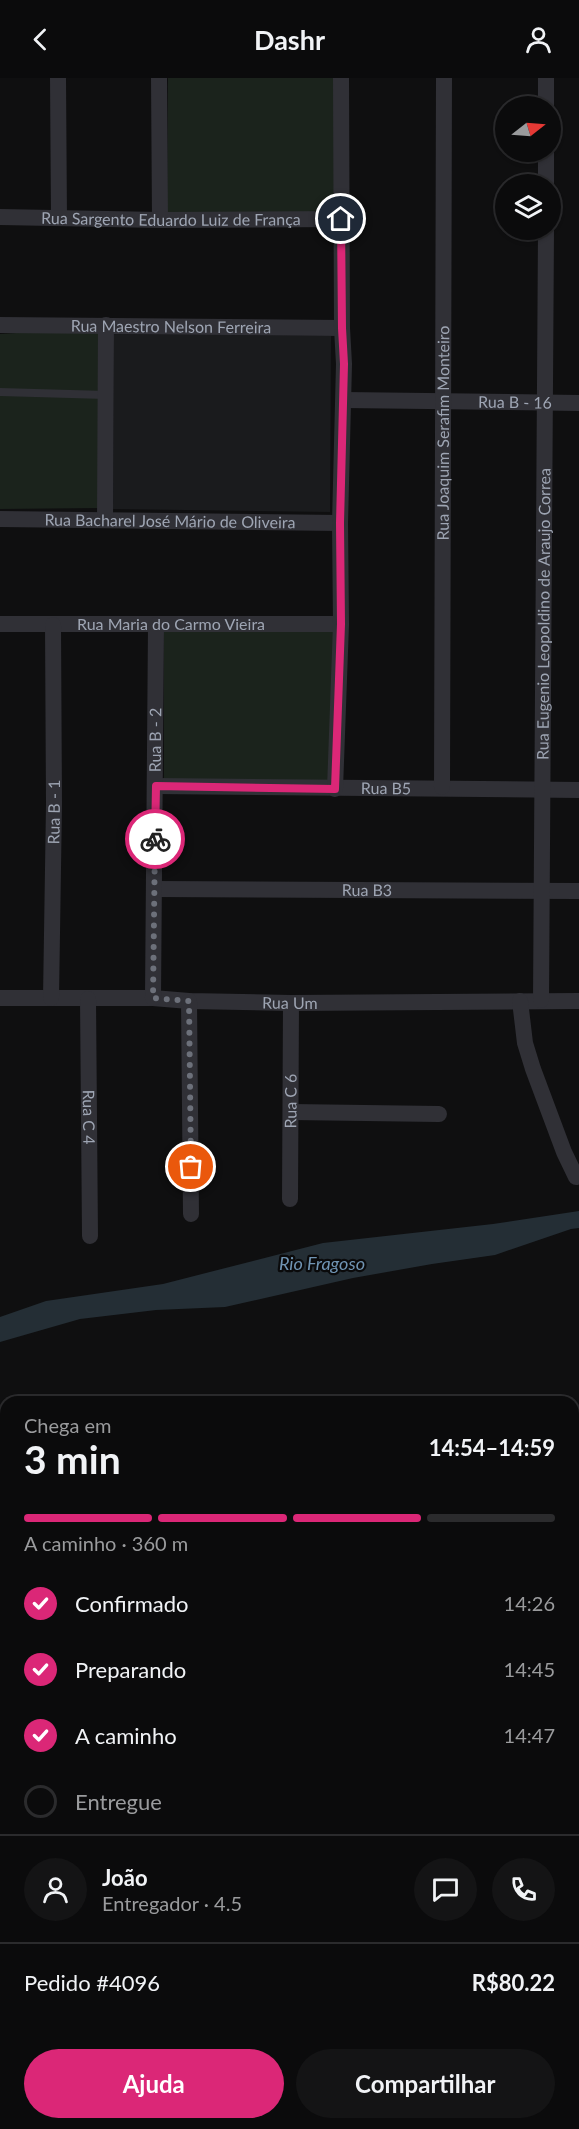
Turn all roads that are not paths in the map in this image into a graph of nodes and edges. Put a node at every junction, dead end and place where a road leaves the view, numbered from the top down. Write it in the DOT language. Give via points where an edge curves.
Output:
graph roads {
  1 [pos="58,78"];
  2 [pos="159,78"];
  3 [pos="340,78"];
  4 [pos="444,78"];
  5 [pos="546,78"];
  6 [pos="546,96"];
  7 [pos="0,217"];
  8 [pos="59,218"];
  9 [pos="341,219"];
  10 [pos="160,220"];
  11 [pos="546,240"];
  12 [pos="0,325"];
  13 [pos="106,326"];
  14 [pos="342,328"];
  15 [pos="0,392"];
  16 [pos="106,395"];
  17 [pos="344,400"];
  18 [pos="443,401"];
  19 [pos="544,402"];
  20 [pos="579,403"];
  21 [pos="0,519"];
  22 [pos="105,520"];
  23 [pos="340,523"];
  24 [pos="0,624"];
  25 [pos="341,624"];
  26 [pos="53,625"];
  27 [pos="156,625"];
  28 [pos="156,786"];
  29 [pos="442,787"];
  30 [pos="335,789"];
  31 [pos="542,790"];
  32 [pos="579,790"];
  33 [pos="155,889"];
  34 [pos="541,891"];
  35 [pos="579,891"];
  36 [pos="0,998"];
  37 [pos="51,998"];
  38 [pos="153,998"];
  39 [pos="88,999"];
  40 [pos="541,1000"];
  41 [pos="189,1001"];
  42 [pos="520,1001"];
  43 [pos="579,1001"];
  44 [pos="291,1003"];
  45 [pos="291,1113"];
  46 [pos="439,1114"];
  47 [pos="576,1177"];
  48 [pos="290,1199"];
  49 [pos="191,1214"];
  50 [pos="90,1236"];
  1 -- 8 [label="street"];
  2 -- 10 [label="street"];
  3 -- 9 [label="street"];
  4 -- 18 [label="street, Rua Joaquim Serafim Monteiro"];
  5 -- 6 [label="street"];
  7 -- 8 [label="street, Rua Sargento Eduardo Luiz de França"];
  8 -- 10 [label="street, Rua Sargento Eduardo Luiz de França"];
  9 -- 10 [label="street, Rua Sargento Eduardo Luiz de França"];
  9 -- 14 [label="street"];
  11 -- 19 [label="street, Rua Eugenio Leopoldino de Araujo Correa"];
  12 -- 13 [label="street, Rua Maestro Nelson Ferreira"];
  13 -- 14 [label="street, Rua Maestro Nelson Ferreira"];
  13 -- 16 [label="street"];
  14 -- 17 [label="street"];
  15 -- 16 [label="lane"];
  16 -- 22 [label="street"];
  17 -- 18 [label="street, Rua B - 16"];
  17 -- 23 [label="street"];
  18 -- 19 [label="street, Rua B - 16"];
  18 -- 29 [label="street, Rua Joaquim Serafim Monteiro"];
  19 -- 20 [label="street, Rua B - 16"];
  19 -- 31 [label="street, Rua Eugenio Leopoldino de Araujo Correa"];
  21 -- 22 [label="street, Rua Bacharel José Mário de Oliveira"];
  22 -- 23 [label="street, Rua Bacharel José Mário de Oliveira"];
  23 -- 25 [label="street"];
  24 -- 26 [label="street, Rua Maria do Carmo Vieira"];
  25 -- 27 [label="street, Rua Maria do Carmo Vieira"];
  25 -- 30 [label="street"];
  26 -- 27 [label="street, Rua Maria do Carmo Vieira"];
  26 -- 37 [label="street, Rua B - 1"];
  27 -- 28 [label="street, Rua B - 2"];
  28 -- 30 [label="street, Rua B5"];
  28 -- 33 [label="street, Rua B - 2"];
  29 -- 30 [label="street, Rua B5"];
  29 -- 31 [label="street, Rua B5"];
  31 -- 32 [label="street, Rua B5"];
  31 -- 34 [label="street, Rua Eugenio Leopoldino de Araujo Correa"];
  33 -- 34 [label="street, Rua B3"];
  33 -- 38 [label="street, Rua B - 2"];
  34 -- 35 [label="street, Rua B3"];
  34 -- 40 [label="street, Rua Eugenio Leopoldino de Araujo Correa"];
  36 -- 37 [label="street, Rua Um"];
  37 -- 39 [label="street, Rua Um"];
  38 -- 39 [label="street, Rua Um"];
  38 -- 41 [label="street, Rua Um"];
  39 -- 50 [label="street, Rua C 4"];
  40 -- 42 [label="street, Rua Um"];
  40 -- 43 [label="street, Rua Um"];
  41 -- 44 [label="street, Rua Um"];
  41 -- 49 [label="street"];
  42 -- 44 [label="street, Rua Um"];
  42 -- 47 [label="street" via="533,1069"];
  44 -- 45 [label="street, Rua C 6"];
  45 -- 46 [label="street"];
  45 -- 48 [label="street, Rua C 6"];
}
